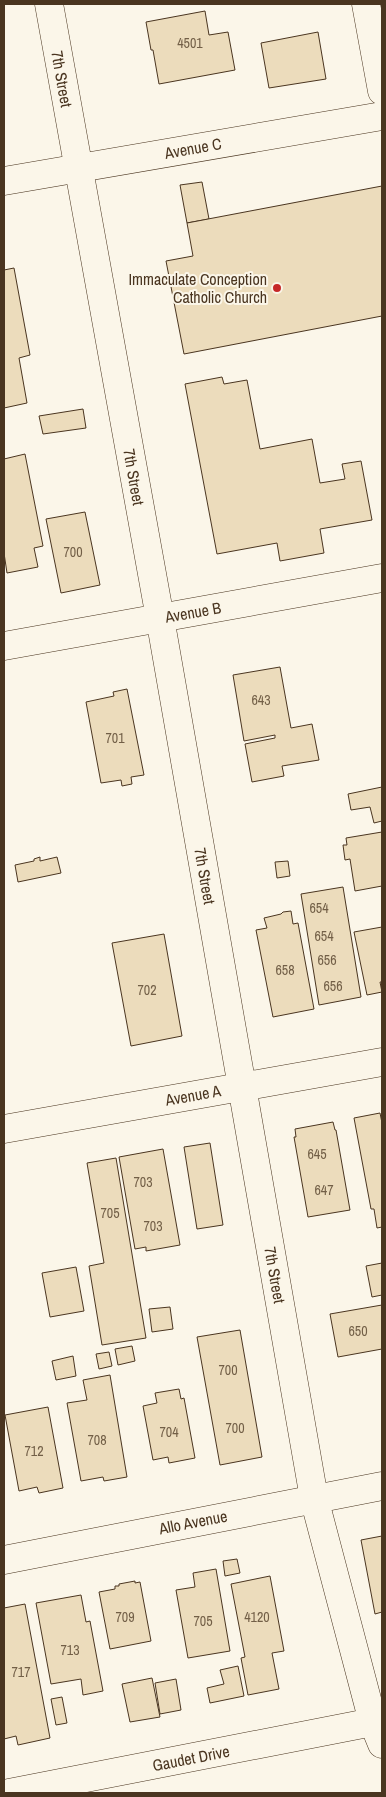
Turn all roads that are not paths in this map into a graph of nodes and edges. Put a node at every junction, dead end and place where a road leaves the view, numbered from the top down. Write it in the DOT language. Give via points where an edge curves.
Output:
graph roads {
  1 [pos="49,4"];
  2 [pos="366,4"];
  3 [pos="382,91"];
  4 [pos="382,116"];
  5 [pos="78,168"];
  6 [pos="4,181"];
  7 [pos="382,578"];
  8 [pos="160,618"];
  9 [pos="4,646"];
  10 [pos="382,1062"];
  11 [pos="242,1086"];
  12 [pos="4,1129"];
  13 [pos="382,1486"];
  14 [pos="314,1498"];
  15 [pos="4,1560"];
  16 [pos="378,1733"];
  17 [pos="9,1793"];
  1 -- 5 [label="street, 7th Street"];
  2 -- 3 [label="street"];
  4 -- 5 [label="street, Avenue C"];
  5 -- 6 [label="street, Avenue C"];
  5 -- 8 [label="street, 7th Street"];
  7 -- 8 [label="street, Avenue B"];
  8 -- 9 [label="street, Avenue B"];
  8 -- 11 [label="street, 7th Street"];
  10 -- 11 [label="street, Avenue A"];
  11 -- 12 [label="street, Avenue A"];
  11 -- 14 [label="street, 7th Street"];
  13 -- 14 [label="street, Allo Avenue"];
  14 -- 15 [label="street, Allo Avenue"];
  14 -- 16 [label="street, 7th Street"];
  16 -- 17 [label="street, Gaudet Drive"];
}
